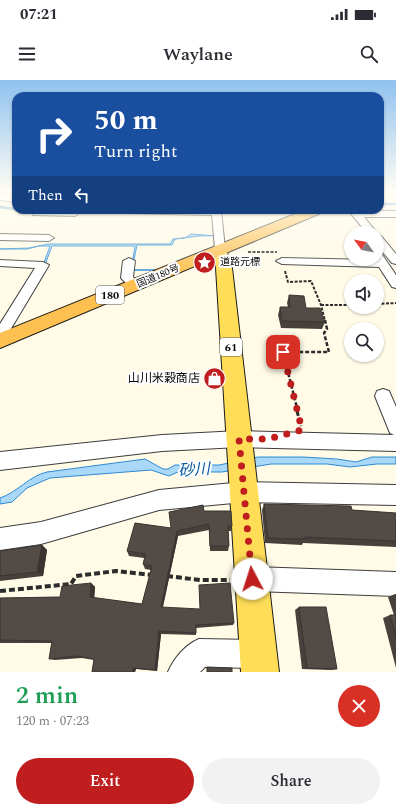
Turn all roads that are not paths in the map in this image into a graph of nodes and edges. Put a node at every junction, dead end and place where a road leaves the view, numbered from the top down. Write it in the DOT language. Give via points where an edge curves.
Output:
graph roads {
  1 [pos="217,220"];
  2 [pos="293,220"];
  3 [pos="0,237"];
  4 [pos="50,238"];
  5 [pos="384,246"];
  6 [pos="220,250"];
  7 [pos="395,257"];
  8 [pos="129,261"];
  9 [pos="344,261"];
  10 [pos="0,263"];
  11 [pos="283,265"];
  12 [pos="384,265"];
  13 [pos="396,284"];
  14 [pos="135,285"];
  15 [pos="0,307"];
  16 [pos="16,308"];
  17 [pos="2,340"];
  18 [pos="383,396"];
  19 [pos="396,428"];
  20 [pos="239,442"];
  21 [pos="396,443"];
  22 [pos="0,453"];
  23 [pos="32,458"];
  24 [pos="0,461"];
  25 [pos="243,489"];
  26 [pos="396,495"];
  27 [pos="0,539"];
  28 [pos="252,579"];
  29 [pos="396,584"];
  30 [pos="259,663"];
  31 [pos="182,672"];
  1 -- 6 [label="street"];
  2 -- 6 [label="highway, 国道180号 / 180"];
  3 -- 4 [label="street"];
  5 -- 7 [label="street"];
  6 -- 14 [label="highway, 国道180号 / 180"];
  6 -- 20 [label="main road, 61" via="224,268"];
  8 -- 14 [label="street" via="127,278"];
  9 -- 11 [label="street"];
  10 -- 16 [label="street" via="43,265"];
  12 -- 13 [label="street"];
  14 -- 17 [label="highway, 国道180号 / 180"];
  15 -- 16 [label="street"];
  16 -- 17 [label="street" via="2,332"];
  18 -- 19 [label="street"];
  20 -- 21 [label="street"];
  20 -- 23 [label="street" via="162,443"];
  20 -- 25 [label="main road, 61"];
  22 -- 23 [label="street"];
  23 -- 24 [label="street"];
  25 -- 26 [label="street"];
  25 -- 27 [label="street" via="159,500 41,533"];
  25 -- 28 [label="main road, 61"];
  28 -- 29 [label="street"];
  28 -- 30 [label="main road, 61"];
  30 -- 31 [label="street" via="199,653"];
}
